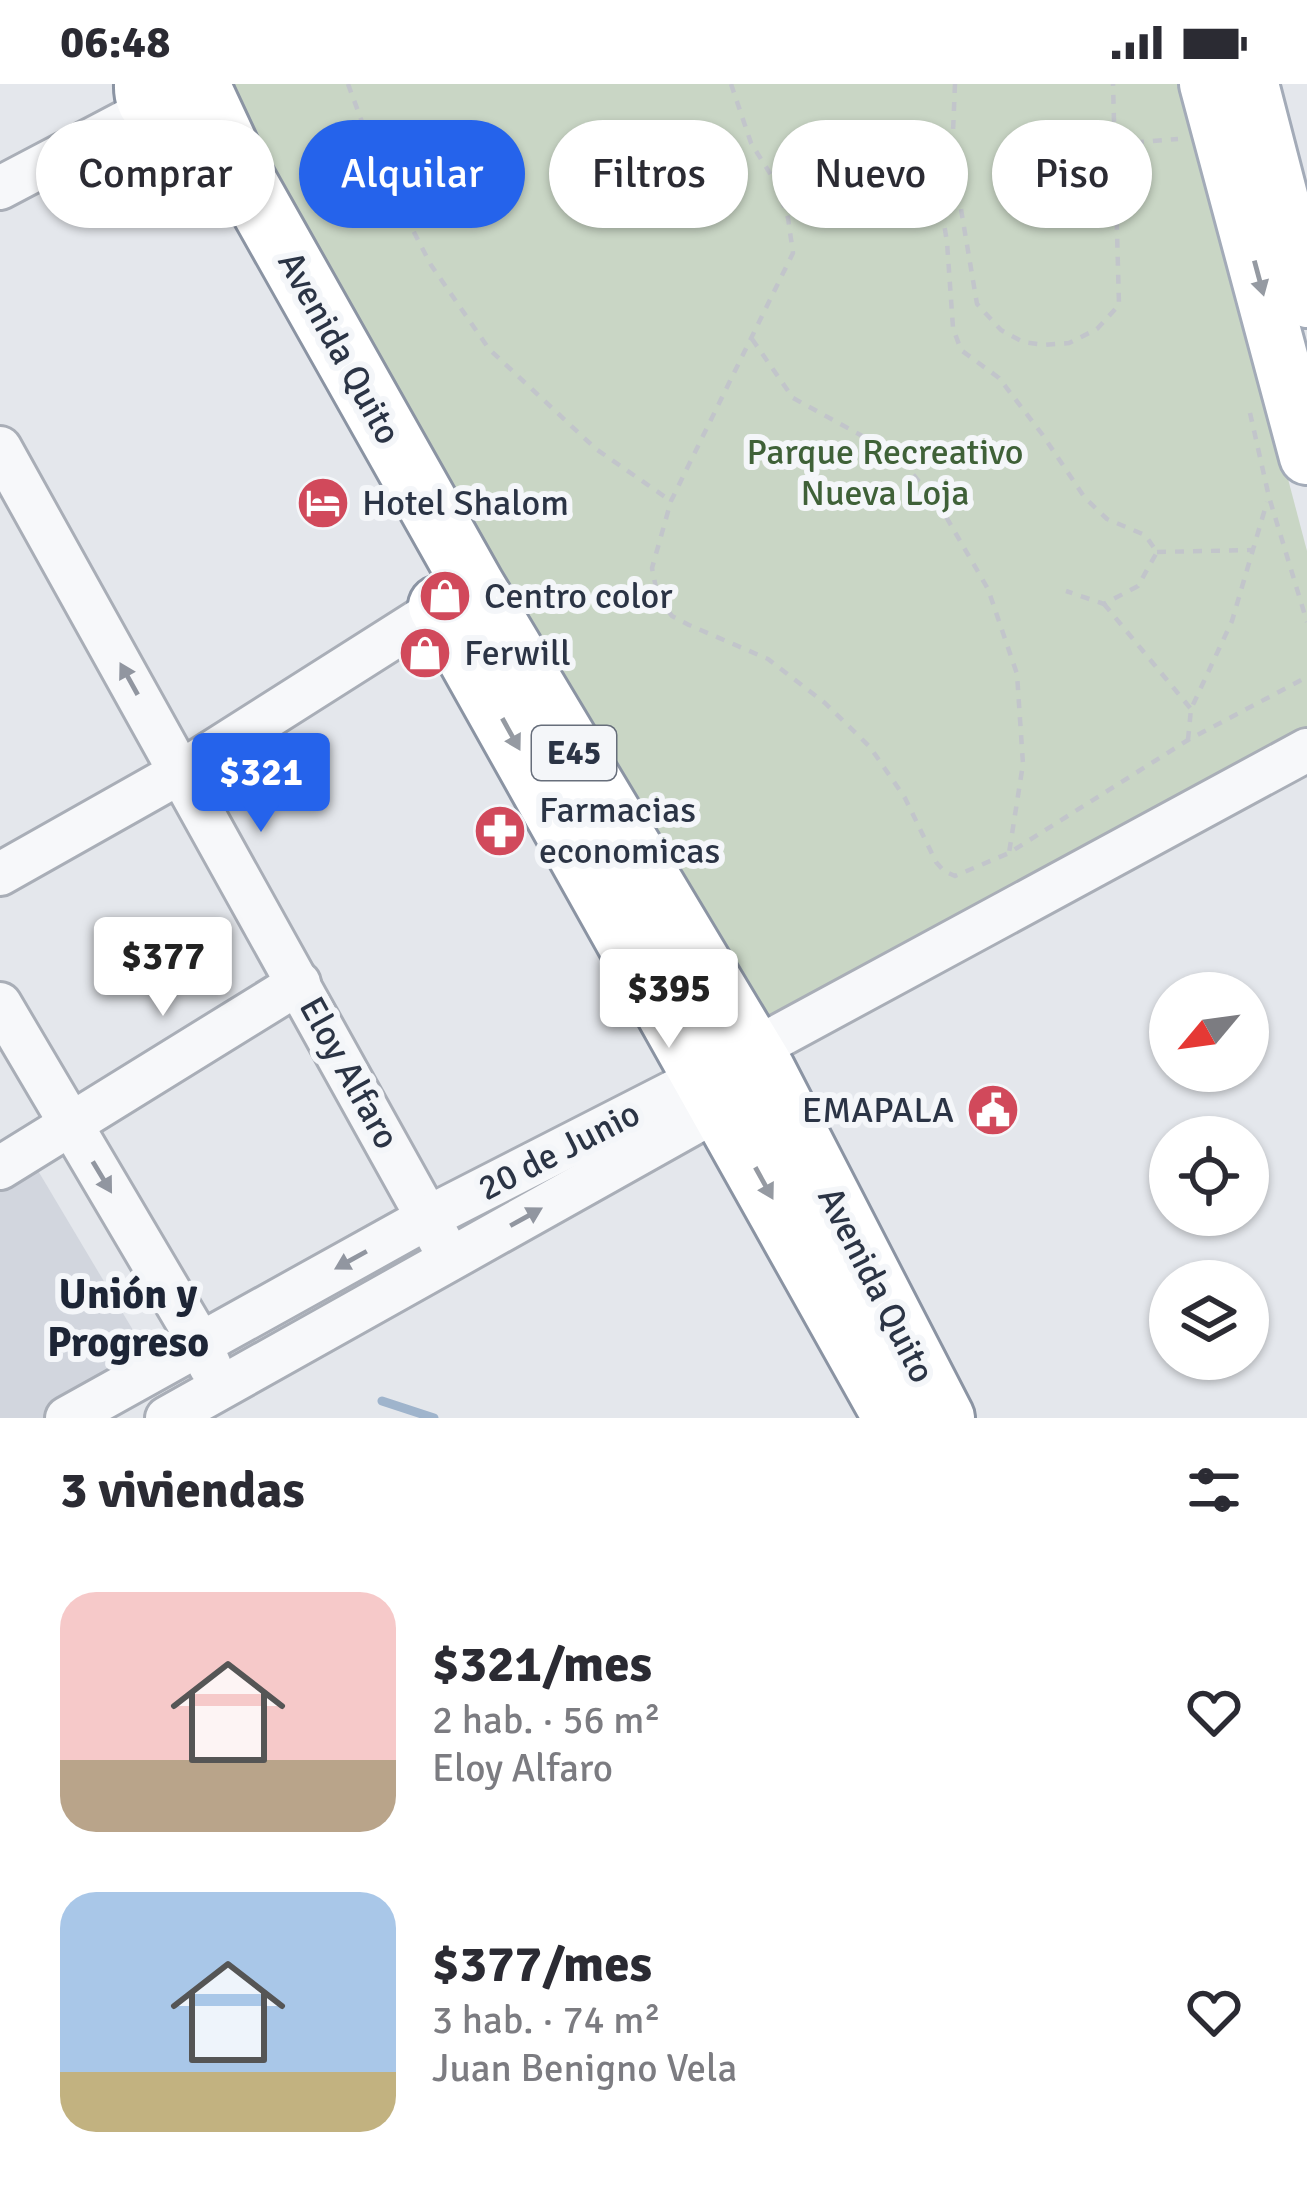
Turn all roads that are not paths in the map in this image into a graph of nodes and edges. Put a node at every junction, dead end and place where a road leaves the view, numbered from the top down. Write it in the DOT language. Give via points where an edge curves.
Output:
graph roads {
  1 [pos="1207,84"];
  2 [pos="1251,84"];
  3 [pos="165,93"];
  4 [pos="0,188"];
  5 [pos="1307,300"];
  6 [pos="0,448"];
  7 [pos="1307,457"];
  8 [pos="457,597"];
  9 [pos="1307,750"];
  10 [pos="181,772"];
  11 [pos="1307,775"];
  12 [pos="0,874"];
  13 [pos="299,983"];
  14 [pos="0,1004"];
  15 [pos="736,1076"];
  16 [pos="70,1124"];
  17 [pos="0,1168"];
  18 [pos="429,1217"];
  19 [pos="450,1259"];
  20 [pos="200,1343"];
  21 [pos="220,1388"];
  22 [pos="68,1418"];
  23 [pos="167,1418"];
  24 [pos="894,1418"];
  25 [pos="944,1418"];
  1 -- 7 [label="main road, one-way"];
  2 -- 5 [label="main road"];
  3 -- 4 [label="street"];
  3 -- 8 [label="highway, Avenida Quito / E45"];
  10 -- 6 [label="street, Eloy Alfaro, one-way"];
  8 -- 10 [label="street"];
  8 -- 15 [label="highway, Avenida Quito / E45"];
  9 -- 15 [label="street, 20 de Junio"];
  10 -- 12 [label="street"];
  10 -- 13 [label="street, Eloy Alfaro"];
  11 -- 15 [label="street, 20 de Junio"];
  13 -- 16 [label="street"];
  13 -- 18 [label="street, Eloy Alfaro"];
  14 -- 16 [label="street"];
  15 -- 18 [label="street, 20 de Junio"];
  19 -- 15 [label="street, 20 de Junio, one-way"];
  15 -- 24 [label="highway, Avenida Quito / E45, one-way"];
  15 -- 25 [label="highway, Avenida Quito / E45"];
  16 -- 17 [label="street"];
  16 -- 20 [label="street, one-way"];
  18 -- 19 [label="street, Eloy Alfaro"];
  18 -- 20 [label="street, 20 de Junio, one-way"];
  19 -- 21 [label="street, 20 de Junio"];
  20 -- 21 [label="street"];
  20 -- 22 [label="street, 20 de Junio"];
  21 -- 23 [label="street, 20 de Junio"];
}
